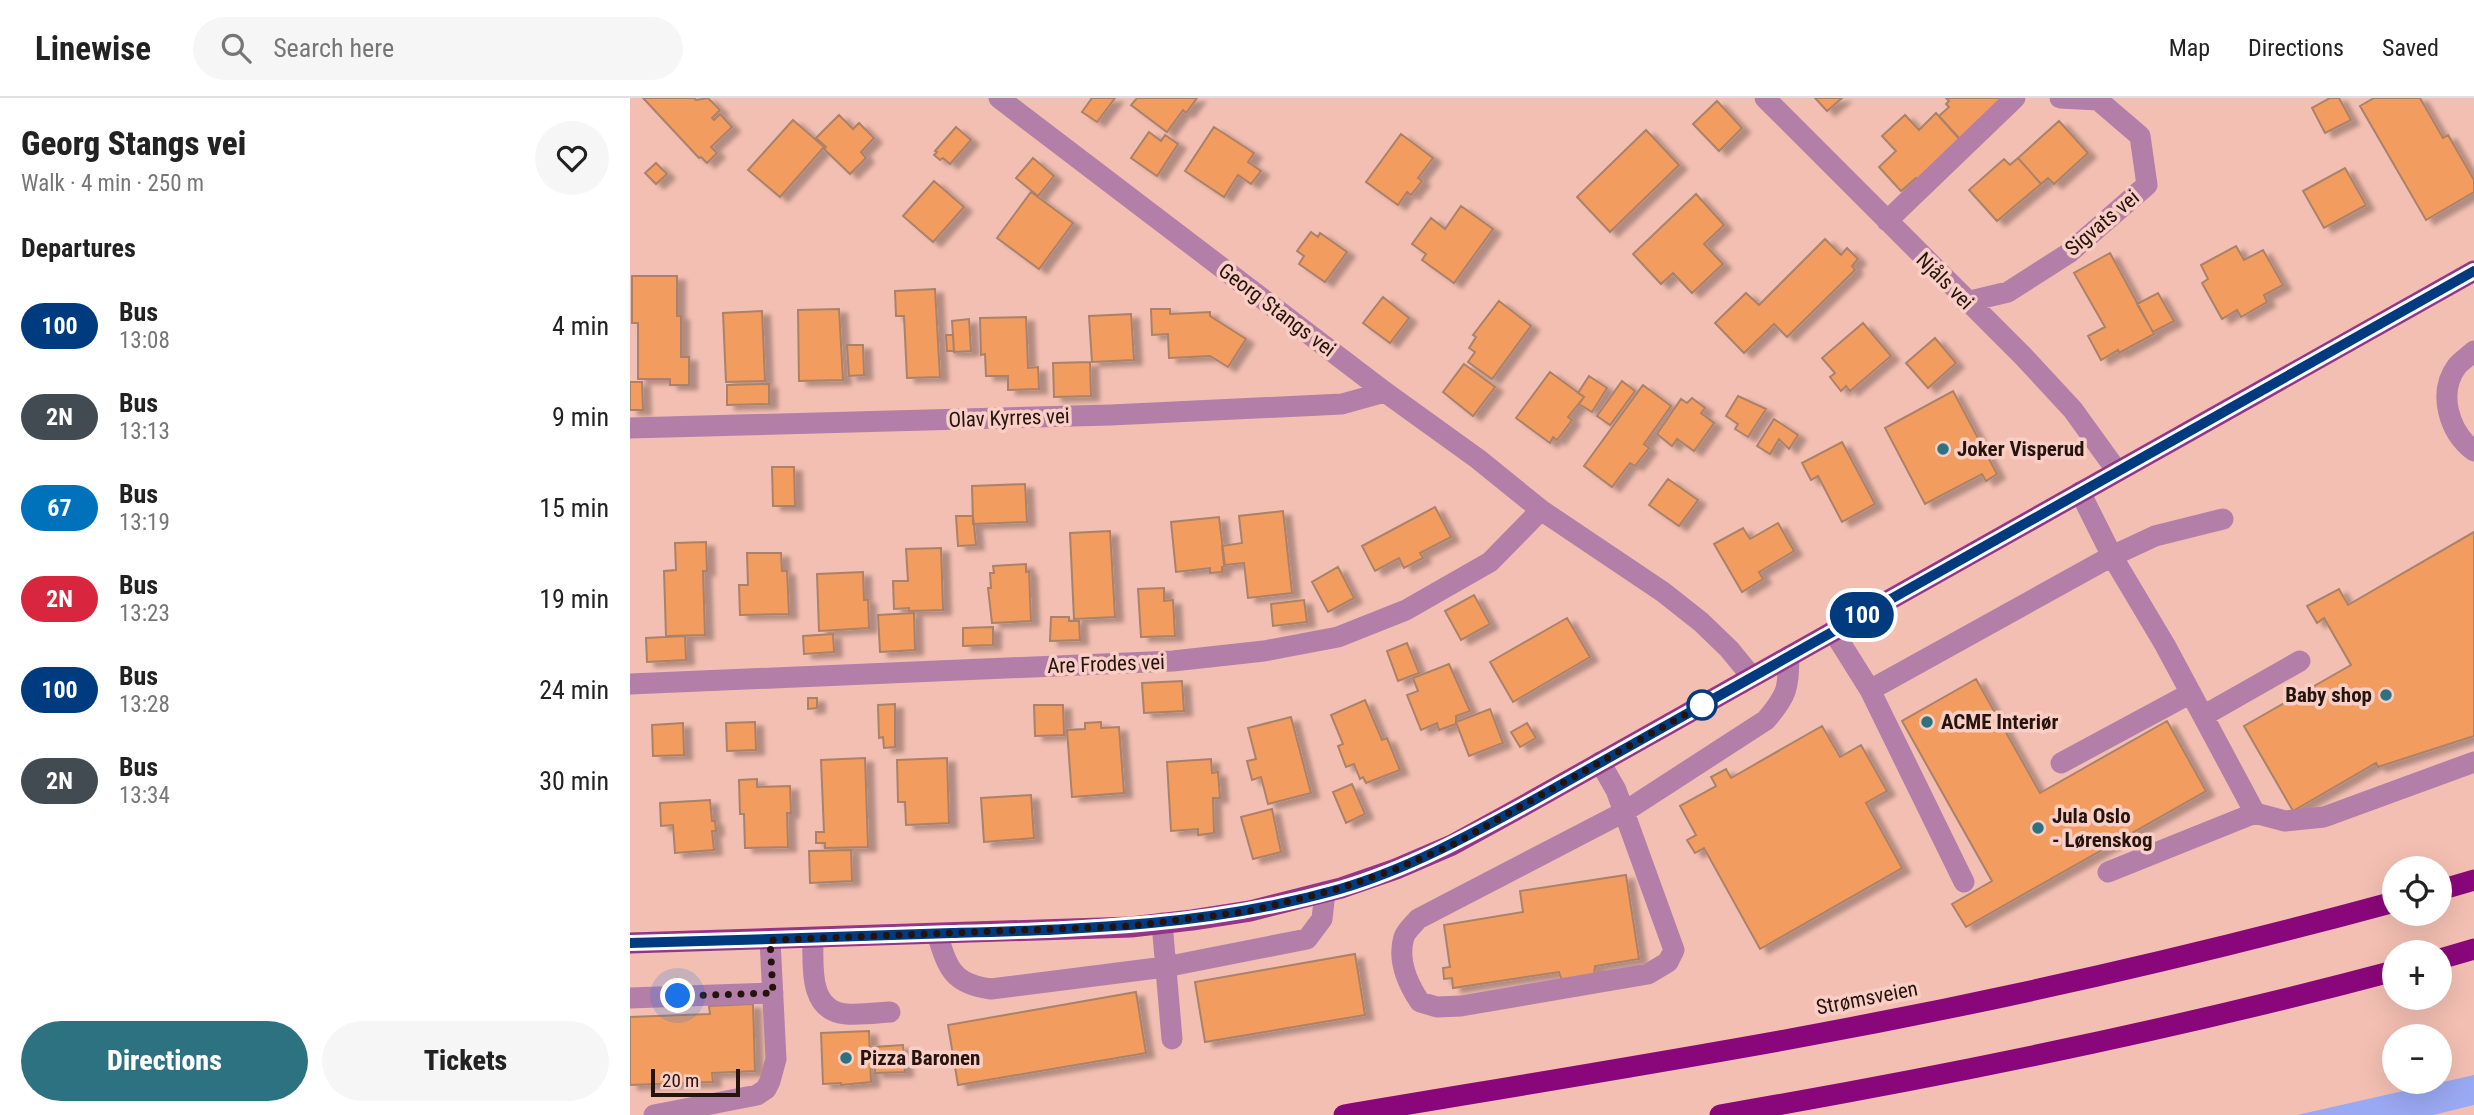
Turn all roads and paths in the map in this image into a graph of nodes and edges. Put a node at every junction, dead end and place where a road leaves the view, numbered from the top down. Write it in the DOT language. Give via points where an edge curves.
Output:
graph roads {
  1 [pos="999,98"];
  2 [pos="1765,98"];
  3 [pos="2015,98"];
  4 [pos="2060,98"];
  5 [pos="1886,221"];
  6 [pos="2474,271"];
  7 [pos="1966,302"];
  8 [pos="2474,351"];
  9 [pos="1385,392"];
  10 [pos="630,428"];
  11 [pos="2474,451"];
  12 [pos="2117,471"];
  13 [pos="2080,492"];
  14 [pos="1541,510"];
  15 [pos="2223,519"];
  16 [pos="2112,556"];
  17 [pos="1833,631"];
  18 [pos="1789,656"];
  19 [pos="2300,662"];
  20 [pos="1752,677"];
  21 [pos="630,684"];
  22 [pos="1870,690"];
  23 [pos="2191,693"];
  24 [pos="2203,716"];
  25 [pos="1600,762"];
  26 [pos="2474,762"];
  27 [pos="2061,763"];
  28 [pos="1624,813"];
  29 [pos="2255,813"];
  30 [pos="2108,872"];
  31 [pos="2474,880"];
  32 [pos="1964,882"];
  33 [pos="2452,886"];
  34 [pos="1325,892"];
  35 [pos="2382,905"];
  36 [pos="1161,923"];
  37 [pos="937,934"];
  38 [pos="813,938"];
  39 [pos="770,940"];
  40 [pos="630,943"];
  41 [pos="2474,950"];
  42 [pos="2452,956"];
  43 [pos="1165,967"];
  44 [pos="2382,974"];
  45 [pos="773,993"];
  46 [pos="630,998"];
  47 [pos="890,1012"];
  48 [pos="1172,1039"];
  49 [pos="654,1115"];
  50 [pos="1344,1115"];
  51 [pos="1720,1115"];
  1 -- 9 [label="street, Georg Stangs vei"];
  2 -- 5 [label="street, Njåls vei"];
  3 -- 5 [label="street"];
  4 -- 7 [label="street, Sigvats vei" via="2098,100 2140,136 2147,185 2069,253 2008,292"];
  5 -- 7 [label="street, Njåls vei"];
  6 -- 12 [label="main road"];
  7 -- 12 [label="street, Njåls vei" via="2073,410"];
  8 -- 11 [label="street" via="2457,366 2446,389 2449,420"];
  9 -- 10 [label="street, Olav Kyrres vei" via="1342,404"];
  9 -- 14 [label="street, Georg Stangs vei"];
  12 -- 13 [label="main road"];
  13 -- 16 [label="street"];
  13 -- 17 [label="main road"];
  14 -- 20 [label="street, Georg Stangs vei" via="1701,622"];
  14 -- 21 [label="street, Are Frodes vei" via="1489,562 1406,610 1338,637 1277,649 1173,662"];
  15 -- 16 [label="street" via="2155,536"];
  16 -- 22 [label="street"];
  16 -- 23 [label="street"];
  17 -- 18 [label="main road"];
  17 -- 22 [label="street"];
  18 -- 20 [label="main road"];
  18 -- 28 [label="street" via="1784,699 1766,720"];
  19 -- 24 [label="street"];
  20 -- 25 [label="main road"];
  22 -- 32 [label="street"];
  23 -- 24 [label="street"];
  23 -- 27 [label="street"];
  24 -- 29 [label="street"];
  25 -- 28 [label="street"];
  25 -- 34 [label="main road" via="1452,845"];
  26 -- 29 [label="street" via="2324,817 2284,821"];
  28 -- 28 [label="street" via="1418,919 1404,936 1403,963 1409,986 1420,1002 1461,1006 1648,974 1668,962 1674,950"];
  29 -- 30 [label="street"];
  31 -- 33 [label="highway"];
  34 -- 36 [label="main road" via="1250,911"];
  34 -- 43 [label="street" via="1322,919 1307,939"];
  35 -- 50 [label="highway, Strømsveien" via="2162,960 1792,1038"];
  36 -- 37 [label="main road"];
  36 -- 43 [label="street"];
  37 -- 38 [label="main road"];
  37 -- 43 [label="street" via="947,966 958,978 991,989"];
  38 -- 39 [label="main road"];
  38 -- 47 [label="street" via="816,994 826,1005 843,1014"];
  39 -- 40 [label="main road"];
  39 -- 45 [label="street"];
  41 -- 42 [label="highway"];
  43 -- 48 [label="street"];
  44 -- 51 [label="highway" via="2025,1059"];
  45 -- 46 [label="street"];
  45 -- 49 [label="street" via="776,1059 766,1088 757,1095"];
}
